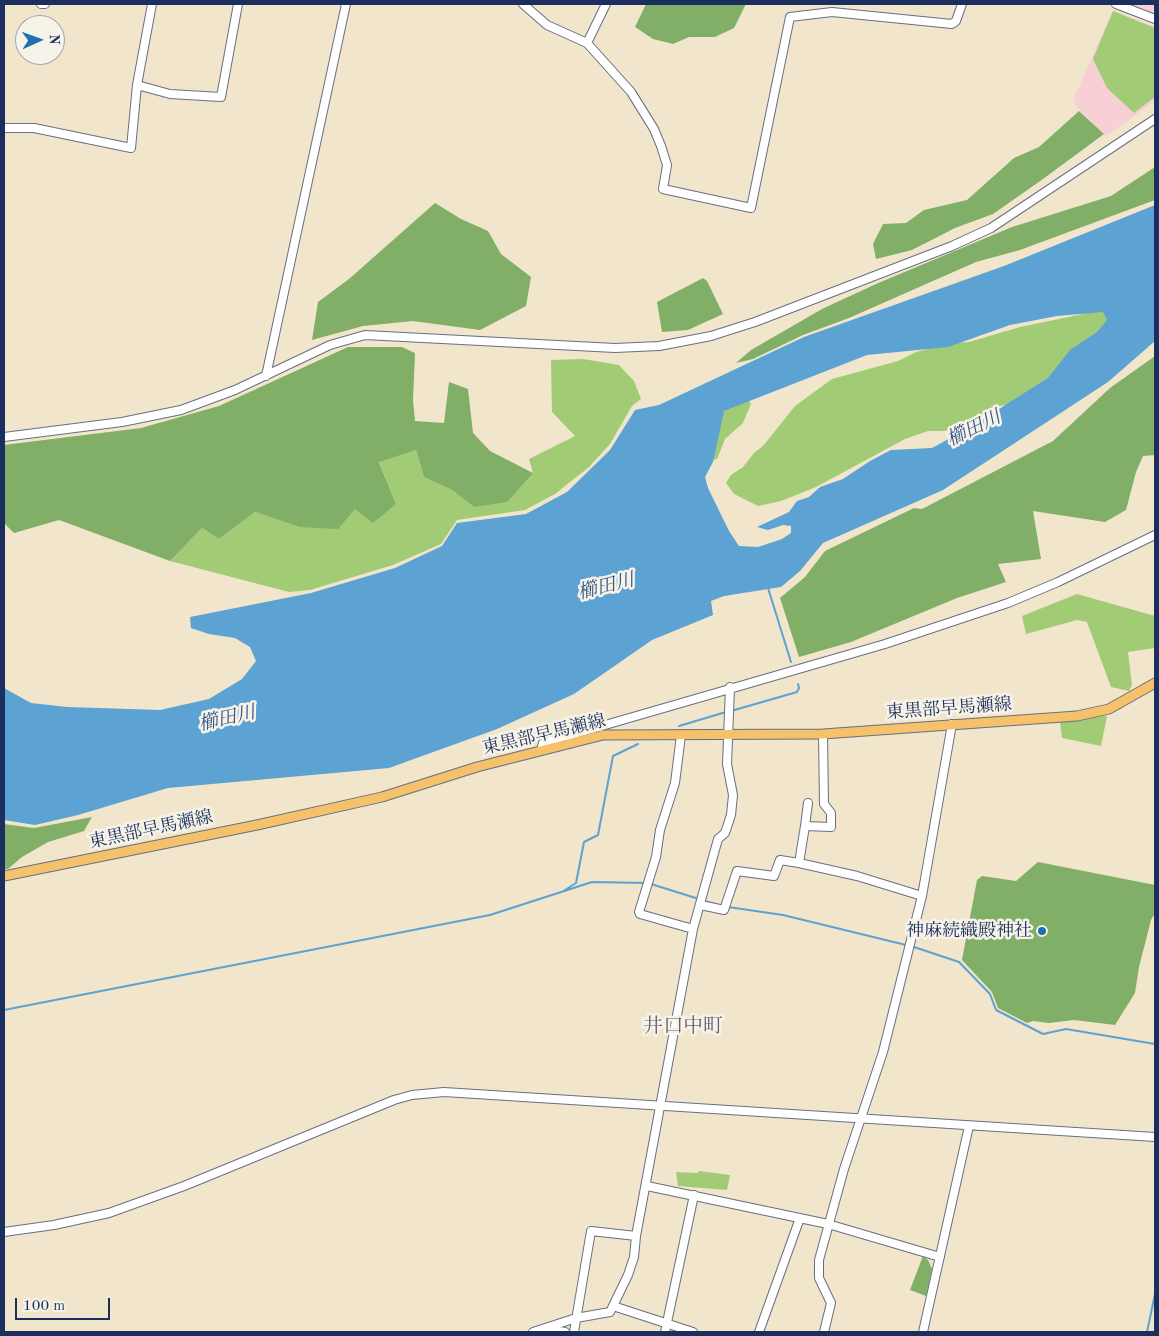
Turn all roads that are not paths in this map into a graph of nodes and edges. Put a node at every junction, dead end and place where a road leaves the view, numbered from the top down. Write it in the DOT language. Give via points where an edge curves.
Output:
graph roads {
  1 [pos="152,4"];
  2 [pos="238,4"];
  3 [pos="346,4"];
  4 [pos="523,4"];
  5 [pos="606,4"];
  6 [pos="962,4"];
  7 [pos="1116,4"];
  8 [pos="1155,19"];
  9 [pos="587,43"];
  10 [pos="137,85"];
  11 [pos="1155,120"];
  12 [pos="4,128"];
  13 [pos="266,376"];
  14 [pos="4,437"];
  15 [pos="1155,534"];
  16 [pos="1155,683"];
  17 [pos="730,687"];
  18 [pos="952,724"];
  19 [pos="729,730"];
  20 [pos="824,734"];
  21 [pos="681,735"];
  22 [pos="540,750"];
  23 [pos="808,802"];
  24 [pos="805,826"];
  25 [pos="798,863"];
  26 [pos="4,876"];
  27 [pos="922,896"];
  28 [pos="702,901"];
  29 [pos="693,929"];
  30 [pos="662,1105"];
  31 [pos="861,1118"];
  32 [pos="969,1126"];
  33 [pos="1155,1137"];
  34 [pos="647,1186"];
  35 [pos="694,1196"];
  36 [pos="800,1218"];
  37 [pos="828,1224"];
  38 [pos="4,1232"];
  39 [pos="636,1236"];
  40 [pos="940,1257"];
  41 [pos="613,1306"];
  42 [pos="576,1318"];
  43 [pos="667,1323"];
  44 [pos="547,1328"];
  45 [pos="533,1332"];
  46 [pos="565,1332"];
  47 [pos="574,1332"];
  48 [pos="665,1332"];
  49 [pos="693,1332"];
  50 [pos="759,1332"];
  51 [pos="824,1332"];
  52 [pos="923,1332"];
  1 -- 10 [label="street"];
  2 -- 10 [label="street" via="221,96 170,94"];
  3 -- 13 [label="street"];
  4 -- 9 [label="street" via="547,25"];
  5 -- 9 [label="street"];
  6 -- 9 [label="street" via="956,22 952,24 832,12 790,18 751,208 663,189 667,165 654,129 631,92"];
  7 -- 8 [label="street"];
  10 -- 12 [label="street" via="131,148 34,128"];
  11 -- 13 [label="street" via="992,228 793,308 718,334 678,343 623,348 365,335 330,345"];
  13 -- 14 [label="street" via="216,398 160,415"];
  15 -- 17 [label="street" via="1008,603 885,644"];
  16 -- 18 [label="main road, 東黒部早馬瀬線" via="1109,709 1095,713"];
  17 -- 19 [label="street"];
  17 -- 22 [label="street" via="543,743"];
  18 -- 20 [label="main road, 東黒部早馬瀬線"];
  18 -- 27 [label="street"];
  19 -- 20 [label="main road, 東黒部早馬瀬線"];
  19 -- 21 [label="main road, 東黒部早馬瀬線"];
  19 -- 28 [label="street" via="727,764 733,796 731,815 725,833 718,839"];
  20 -- 24 [label="street" via="824,804 831,813 831,827"];
  21 -- 22 [label="main road, 東黒部早馬瀬線" via="603,735"];
  21 -- 29 [label="street" via="678,771 640,914"];
  22 -- 26 [label="main road, 東黒部早馬瀬線" via="382,797"];
  23 -- 24 [label="street"];
  24 -- 25 [label="street"];
  25 -- 27 [label="street" via="857,876"];
  25 -- 28 [label="street" via="780,860 771,877 736,871 724,910"];
  27 -- 31 [label="street" via="883,1052"];
  28 -- 29 [label="street"];
  29 -- 30 [label="street"];
  30 -- 31 [label="street"];
  30 -- 34 [label="street"];
  30 -- 38 [label="street" via="444,1092 412,1095 146,1200 71,1222"];
  31 -- 32 [label="street"];
  31 -- 37 [label="street"];
  32 -- 33 [label="street"];
  32 -- 40 [label="street"];
  34 -- 35 [label="street"];
  34 -- 39 [label="street"];
  35 -- 36 [label="street"];
  35 -- 43 [label="street"];
  36 -- 37 [label="street"];
  36 -- 50 [label="street"];
  37 -- 40 [label="street"];
  37 -- 51 [label="street" via="819,1273 831,1303"];
  39 -- 41 [label="street" via="634,1257"];
  39 -- 42 [label="street" via="591,1231"];
  40 -- 52 [label="street"];
  41 -- 42 [label="street" via="610,1312"];
  41 -- 43 [label="street"];
  42 -- 44 [label="street"];
  42 -- 47 [label="street"];
  43 -- 48 [label="street"];
  43 -- 49 [label="street"];
  44 -- 45 [label="street"];
  44 -- 46 [label="street"];
}
